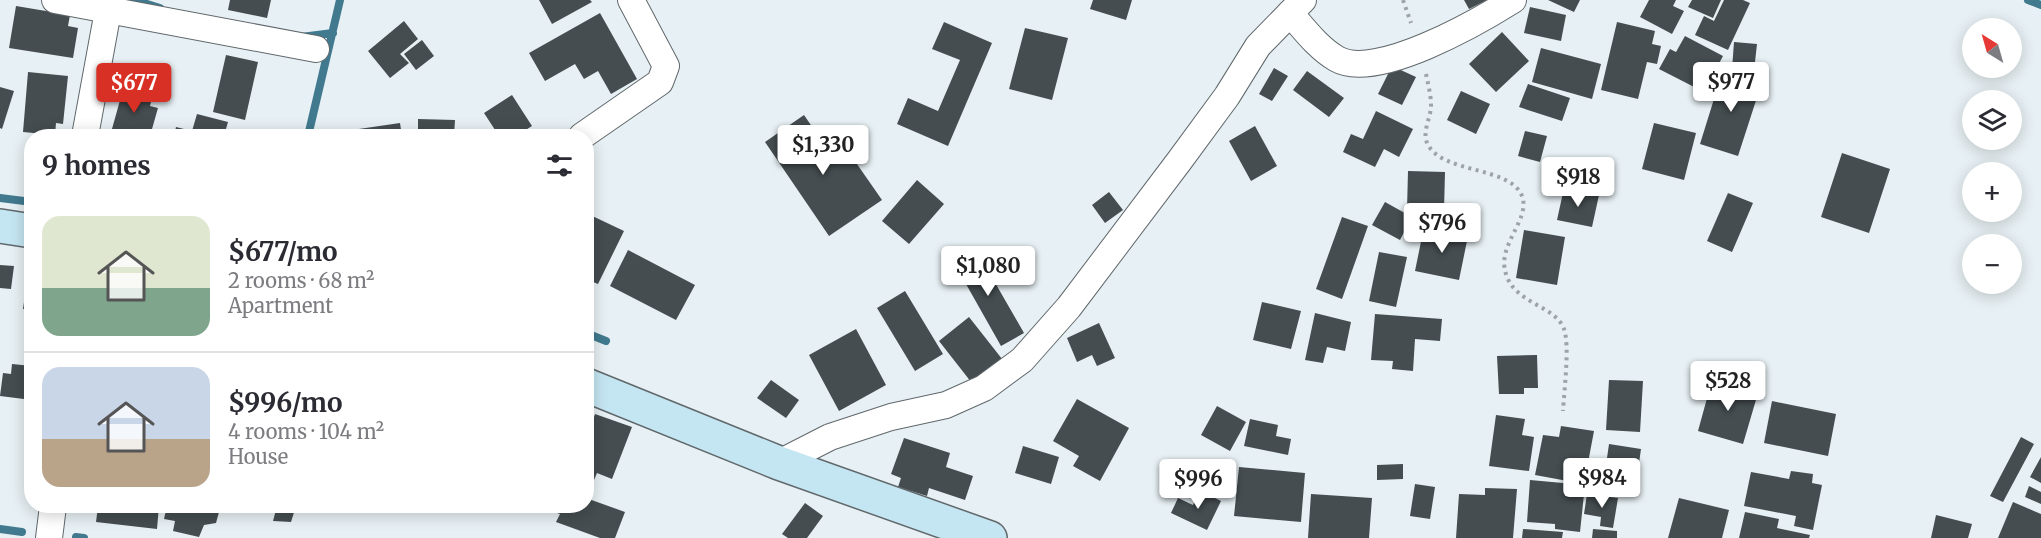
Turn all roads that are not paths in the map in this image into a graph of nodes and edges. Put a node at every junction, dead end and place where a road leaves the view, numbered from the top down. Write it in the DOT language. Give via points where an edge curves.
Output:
graph roads {
  1 [pos="55,0"];
  2 [pos="631,0"];
  3 [pos="1513,0"];
  4 [pos="109,5"];
  5 [pos="1297,7"];
  6 [pos="316,49"];
  7 [pos="86,129"];
  8 [pos="592,129"];
  9 [pos="0,226"];
  10 [pos="24,230"];
  11 [pos="594,388"];
  12 [pos="779,463"];
  13 [pos="52,513"];
  14 [pos="49,538"];
  15 [pos="990,538"];
  1 -- 4 [label="street"];
  2 -- 8 [label="street" via="666,66 660,82"];
  3 -- 5 [label="street" via="1420,49 1381,61 1353,64 1338,60 1324,49"];
  4 -- 6 [label="street"];
  4 -- 7 [label="street"];
  5 -- 12 [label="street" via="1258,46 1180,160 1069,307 1022,360 984,388 946,405 891,417 830,437"];
  9 -- 10 [label="main road"];
  11 -- 12 [label="main road"];
  12 -- 15 [label="main road"];
  13 -- 14 [label="street"];
}
